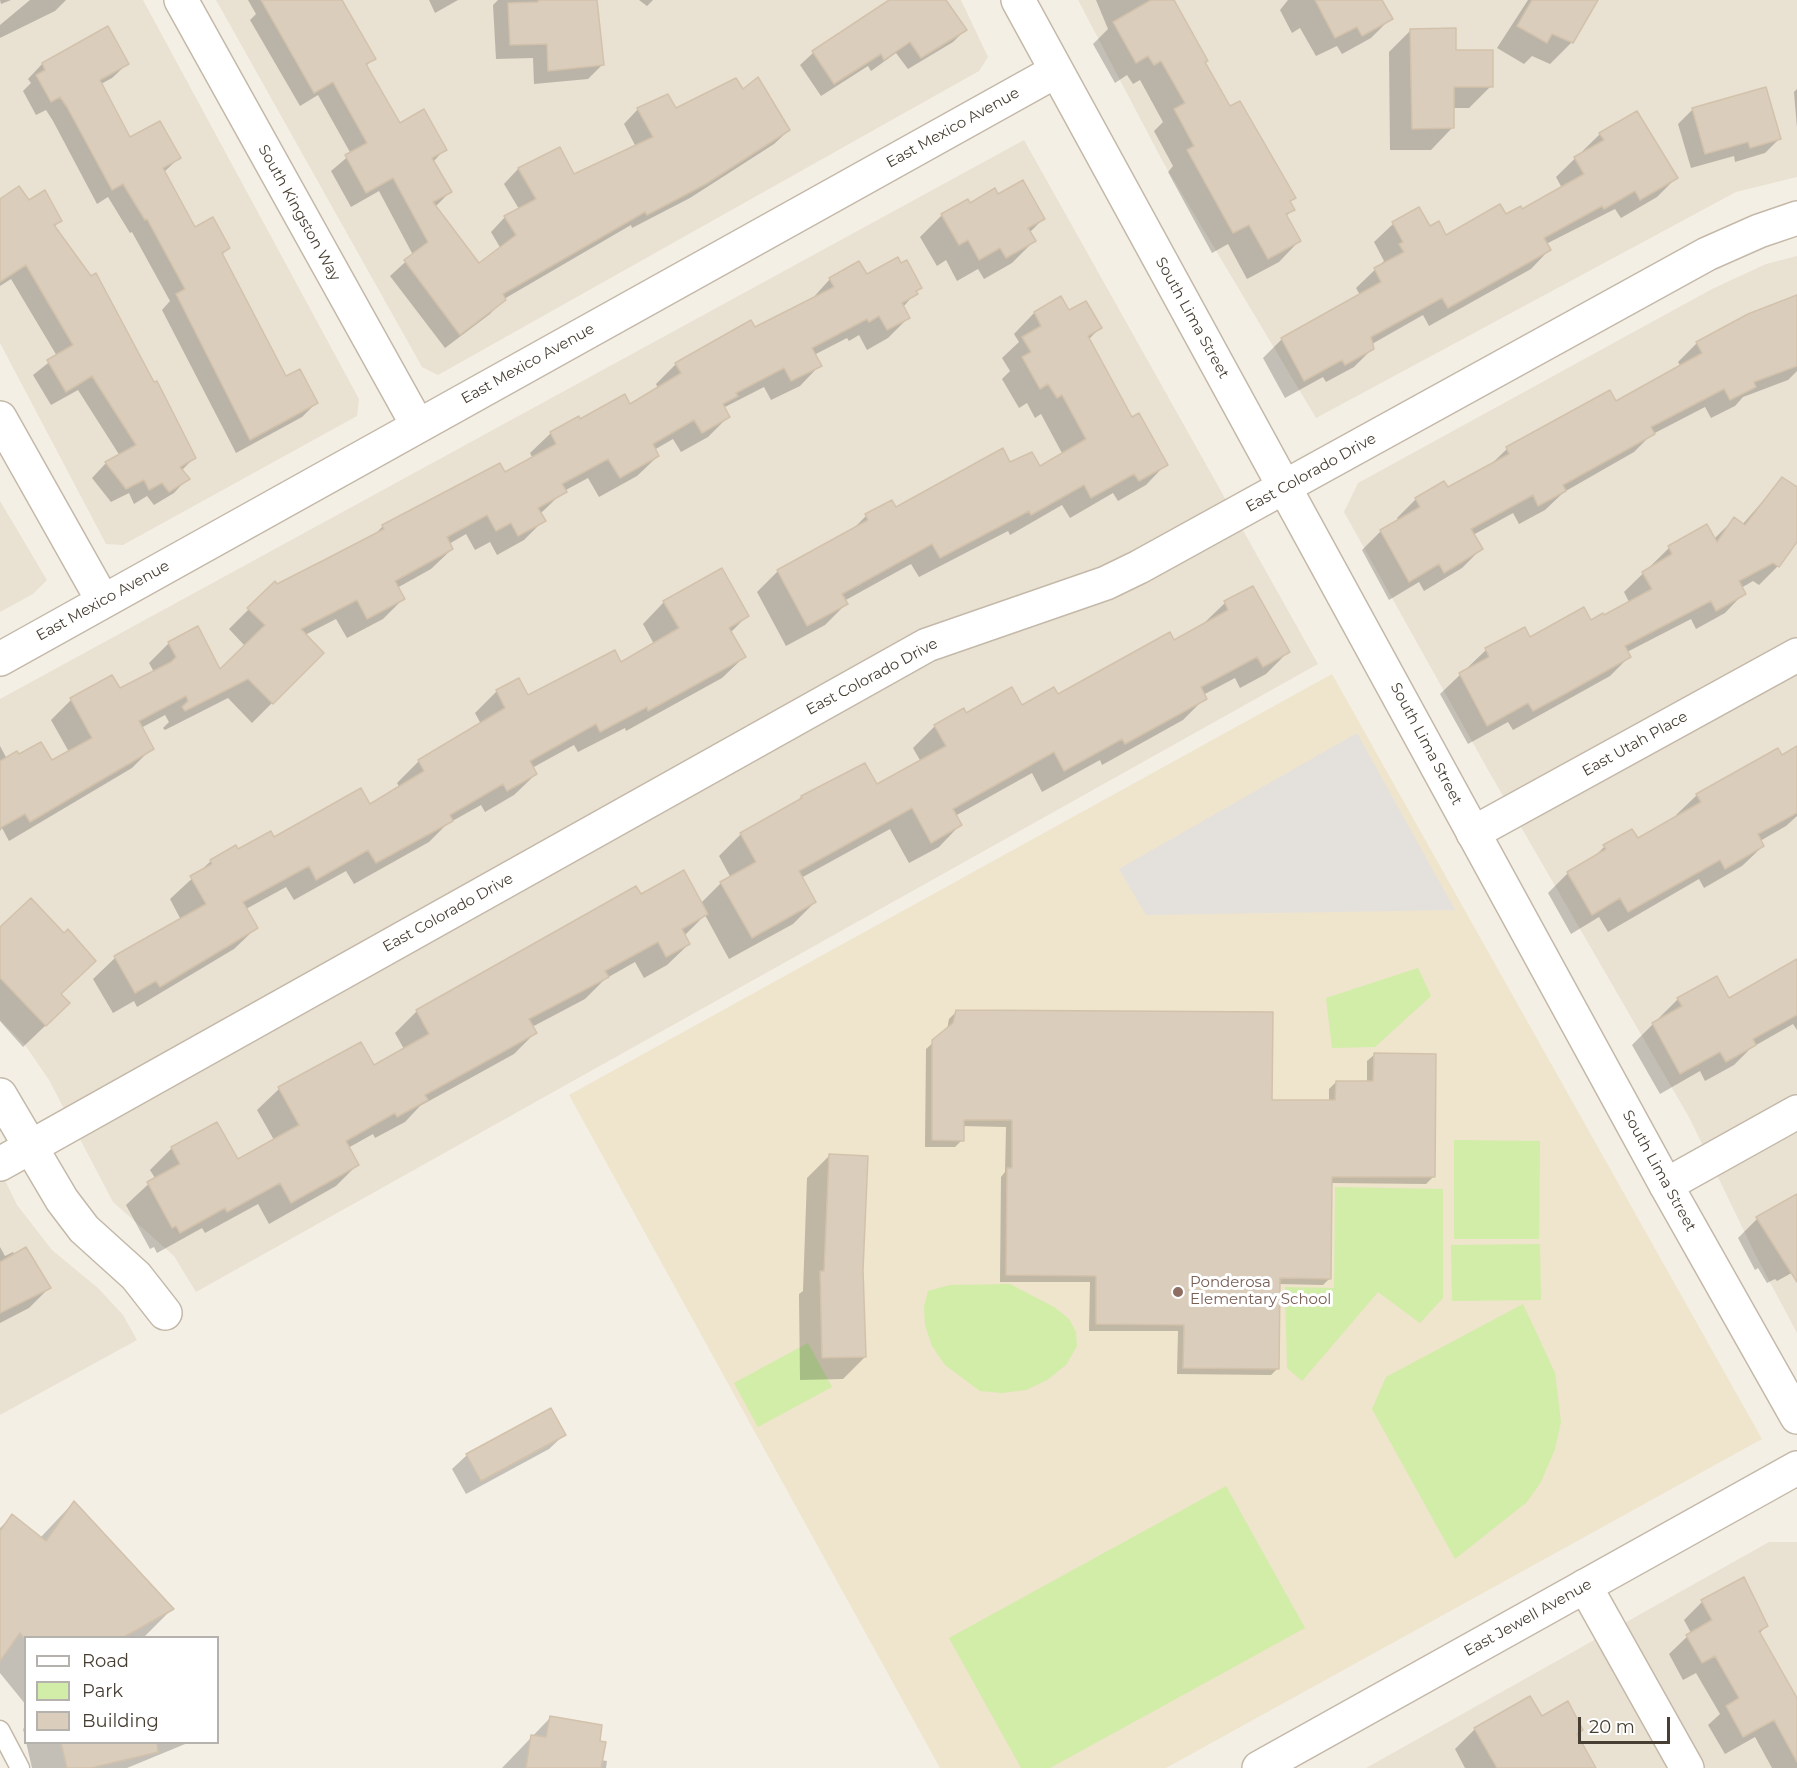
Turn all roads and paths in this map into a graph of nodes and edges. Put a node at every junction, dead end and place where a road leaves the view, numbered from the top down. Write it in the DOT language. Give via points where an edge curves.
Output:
graph roads {
  1 [pos="181,0"];
  2 [pos="1018,0"];
  3 [pos="1056,71"];
  4 [pos="1797,218"];
  5 [pos="0,418"];
  6 [pos="418,426"];
  7 [pos="1286,487"];
  8 [pos="103,601"];
  9 [pos="1797,655"];
  10 [pos="0,659"];
  11 [pos="1473,833"];
  12 [pos="0,1095"];
  13 [pos="1797,1112"];
  14 [pos="30,1147"];
  15 [pos="0,1164"];
  16 [pos="1666,1185"];
  17 [pos="165,1313"];
  18 [pos="1797,1417"];
  19 [pos="1797,1468"];
  20 [pos="1585,1586"];
  21 [pos="0,1730"];
  22 [pos="20,1768"];
  23 [pos="1259,1768"];
  24 [pos="1687,1768"];
  1 -- 6 [label="street, South Kingston Way"];
  2 -- 3 [label="street, South Lima Street"];
  3 -- 6 [label="street, East Mexico Avenue"];
  3 -- 7 [label="street, South Lima Street"];
  4 -- 7 [label="street, East Colorado Drive" via="1707,254"];
  5 -- 8 [label="street"];
  6 -- 8 [label="street, East Mexico Avenue"];
  7 -- 11 [label="street, South Lima Street"];
  7 -- 14 [label="street, East Colorado Drive" via="1106,583 927,645"];
  8 -- 10 [label="street, East Mexico Avenue"];
  9 -- 11 [label="street, East Utah Place"];
  11 -- 16 [label="street, South Lima Street"];
  12 -- 14 [label="street"];
  13 -- 16 [label="street"];
  14 -- 15 [label="street, East Colorado Drive"];
  14 -- 17 [label="street" via="84,1229 136,1276"];
  16 -- 18 [label="street, South Lima Street"];
  19 -- 20 [label="street, East Jewell Avenue"];
  20 -- 23 [label="street, East Jewell Avenue"];
  20 -- 24 [label="street"];
  21 -- 22 [label="lane"];
}
